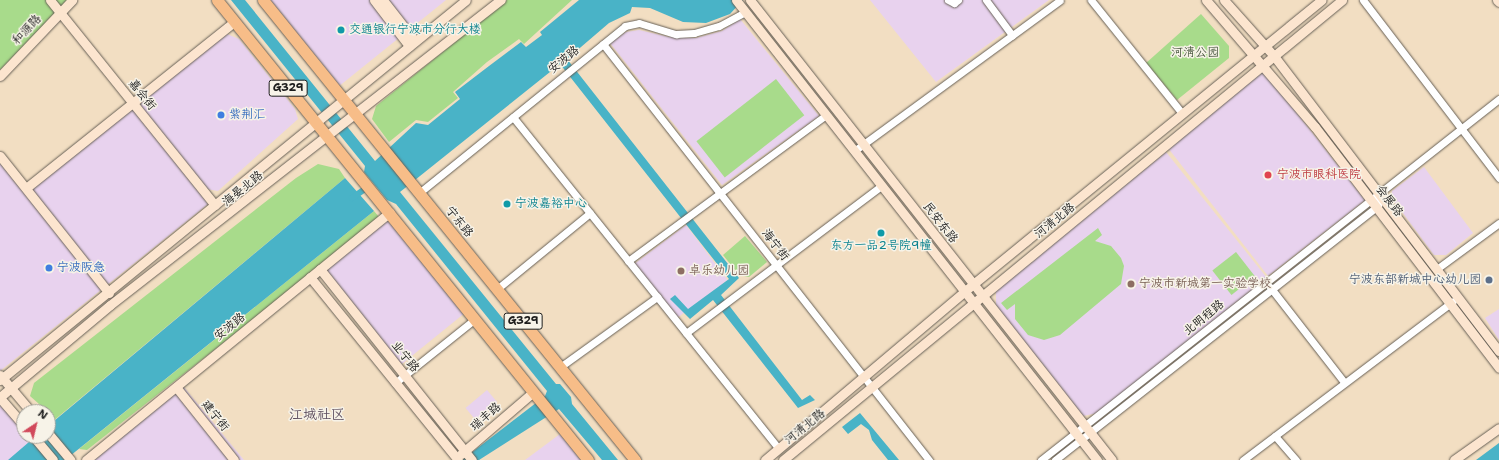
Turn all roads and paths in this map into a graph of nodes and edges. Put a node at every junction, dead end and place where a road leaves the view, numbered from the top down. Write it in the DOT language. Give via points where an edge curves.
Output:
graph roads {
  1 [pos="50,0"];
  2 [pos="72,0"];
  3 [pos="217,0"];
  4 [pos="263,0"];
  5 [pos="374,0"];
  6 [pos="383,0"];
  7 [pos="466,0"];
  8 [pos="500,0"];
  9 [pos="736,0"];
  10 [pos="750,0"];
  11 [pos="948,0"];
  12 [pos="958,0"];
  13 [pos="986,0"];
  14 [pos="1060,0"];
  15 [pos="1091,0"];
  16 [pos="1206,0"];
  17 [pos="1224,0"];
  18 [pos="1322,0"];
  19 [pos="1342,0"];
  20 [pos="1363,0"];
  21 [pos="1497,0"];
  22 [pos="1499,2"];
  23 [pos="745,12"];
  24 [pos="60,13"];
  25 [pos="234,22"];
  26 [pos="1012,35"];
  27 [pos="412,43"];
  28 [pos="604,44"];
  29 [pos="1265,45"];
  30 [pos="1255,54"];
  31 [pos="1274,56"];
  32 [pos="1264,65"];
  33 [pos="0,76"];
  34 [pos="344,99"];
  35 [pos="1499,99"];
  36 [pos="132,103"];
  37 [pos="1182,113"];
  38 [pos="355,114"];
  39 [pos="826,115"];
  40 [pos="513,117"];
  41 [pos="315,123"];
  42 [pos="1461,128"];
  43 [pos="328,137"];
  44 [pos="862,144"];
  45 [pos="854,151"];
  46 [pos="0,156"];
  47 [pos="1499,178"];
  48 [pos="881,186"];
  49 [pos="26,188"];
  50 [pos="419,193"];
  51 [pos="720,193"];
  52 [pos="1381,195"];
  53 [pos="1371,198"];
  54 [pos="215,205"];
  55 [pos="1378,206"];
  56 [pos="390,212"];
  57 [pos="590,213"];
  58 [pos="1499,223"];
  59 [pos="628,261"];
  60 [pos="776,265"];
  61 [pos="1438,268"];
  62 [pos="320,269"];
  63 [pos="310,277"];
  64 [pos="1266,282"];
  65 [pos="972,285"];
  66 [pos="497,289"];
  67 [pos="1272,290"];
  68 [pos="109,293"];
  69 [pos="965,293"];
  70 [pos="1460,296"];
  71 [pos="657,297"];
  72 [pos="982,297"];
  73 [pos="1451,302"];
  74 [pos="973,304"];
  75 [pos="475,319"];
  76 [pos="686,333"];
  77 [pos="1499,351"];
  78 [pos="560,367"];
  79 [pos="1499,368"];
  80 [pos="405,376"];
  81 [pos="1,377"];
  82 [pos="864,377"];
  83 [pos="1344,382"];
  84 [pos="396,383"];
  85 [pos="176,387"];
  86 [pos="872,387"];
  87 [pos="11,388"];
  88 [pos="533,392"];
  89 [pos="0,398"];
  90 [pos="24,404"];
  91 [pos="16,417"];
  92 [pos="1499,428"];
  93 [pos="1088,430"];
  94 [pos="1275,436"];
  95 [pos="1079,437"];
  96 [pos="56,442"];
  97 [pos="39,444"];
  98 [pos="778,449"];
  99 [pos="465,451"];
  100 [pos="456,459"];
  101 [pos="786,459"];
  102 [pos="53,460"];
  103 [pos="71,460"];
  104 [pos="86,460"];
  105 [pos="234,460"];
  106 [pos="472,460"];
  107 [pos="588,460"];
  108 [pos="636,460"];
  109 [pos="765,460"];
  110 [pos="930,460"];
  111 [pos="1041,460"];
  112 [pos="1055,460"];
  113 [pos="1097,460"];
  114 [pos="1112,460"];
  115 [pos="1243,460"];
  116 [pos="1296,460"];
  117 [pos="1454,460"];
  1 -- 24 [label="main road, 嘉会街"];
  2 -- 24 [label="main road, 和源路"];
  3 -- 25 [label="main road, G329"];
  4 -- 34 [label="main road, 宁东路 / G329"];
  5 -- 27 [label="main road"];
  6 -- 27 [label="main road"];
  7 -- 27 [label="main road, 海晏北路"];
  8 -- 38 [label="main road, 海晏北路"];
  9 -- 23 [label="main road, 民安东路"];
  10 -- 44 [label="main road, 民安东路"];
  11 -- 12 [label="street" via="954,3"];
  13 -- 26 [label="street"];
  14 -- 26 [label="street"];
  15 -- 37 [label="street"];
  16 -- 30 [label="main road, 会展路"];
  17 -- 29 [label="main road, 会展路"];
  18 -- 29 [label="main road, 河清北路"];
  19 -- 31 [label="main road, 河清北路"];
  20 -- 42 [label="street"];
  21 -- 22 [label="main road"];
  23 -- 28 [label="street, 安波路" via="719,26 683,35 650,25 631,24"];
  23 -- 39 [label="main road, 民安东路"];
  24 -- 33 [label="main road, 和源路"];
  24 -- 36 [label="main road, 嘉会街"];
  25 -- 36 [label="main road"];
  25 -- 41 [label="main road, G329"];
  26 -- 44 [label="street"];
  27 -- 34 [label="main road, 海晏北路"];
  28 -- 40 [label="street, 安波路"];
  28 -- 51 [label="street, 海宁街"];
  29 -- 30 [label="main road, 河清北路"];
  29 -- 31 [label="main road, 会展路"];
  30 -- 32 [label="main road, 会展路"];
  30 -- 37 [label="main road, 河清北路"];
  31 -- 32 [label="main road, 河清北路"];
  31 -- 52 [label="main road, 会展路"];
  32 -- 53 [label="main road, 会展路"];
  32 -- 72 [label="main road, 河清北路"];
  34 -- 38 [label="main road, 宁东路 / G329"];
  34 -- 41 [label="main road, 海晏北路"];
  35 -- 42 [label="street, 北明程路"];
  36 -- 49 [label="main road"];
  36 -- 54 [label="main road, 嘉会街"];
  37 -- 65 [label="main road, 河清北路"];
  38 -- 43 [label="main road, 海晏北路"];
  38 -- 50 [label="main road, 宁东路 / G329"];
  39 -- 45 [label="main road, 民安东路"];
  39 -- 51 [label="street"];
  40 -- 50 [label="street, 安波路"];
  40 -- 57 [label="street"];
  41 -- 43 [label="main road, G329"];
  41 -- 54 [label="main road, 海晏北路"];
  42 -- 47 [label="street"];
  42 -- 52 [label="street, 北明程路"];
  43 -- 56 [label="main road, G329"];
  43 -- 87 [label="main road, 海晏北路"];
  44 -- 45 [label="street"];
  44 -- 65 [label="main road, 民安东路"];
  45 -- 48 [label="main road, 民安东路"];
  46 -- 49 [label="main road"];
  48 -- 60 [label="street"];
  48 -- 69 [label="main road, 民安东路"];
  49 -- 68 [label="main road"];
  50 -- 66 [label="main road, 宁东路 / G329"];
  51 -- 59 [label="street"];
  51 -- 60 [label="street, 海宁街"];
  52 -- 53 [label="street, 北明程路"];
  52 -- 55 [label="street"];
  52 -- 61 [label="main road, 会展路"];
  53 -- 55 [label="main road, 会展路"];
  53 -- 64 [label="street, 北明程路"];
  54 -- 68 [label="main road, 海晏北路"];
  55 -- 67 [label="street, 北明程路"];
  55 -- 73 [label="main road, 会展路"];
  56 -- 62 [label="main road, 安波路"];
  56 -- 75 [label="main road, G329"];
  57 -- 59 [label="street"];
  57 -- 66 [label="street"];
  58 -- 61 [label="street"];
  59 -- 71 [label="street"];
  60 -- 76 [label="street"];
  60 -- 82 [label="street, 海宁街"];
  61 -- 70 [label="main road, 会展路"];
  62 -- 63 [label="main road, 安波路"];
  62 -- 80 [label="main road, 业宁路"];
  63 -- 84 [label="main road, 业宁路"];
  63 -- 85 [label="main road, 安波路"];
  64 -- 67 [label="street"];
  64 -- 93 [label="street, 北明程路"];
  65 -- 69 [label="main road, 河清北路"];
  65 -- 72 [label="main road, 民安东路"];
  66 -- 78 [label="main road, 宁东路 / G329"];
  67 -- 83 [label="street"];
  67 -- 93 [label="street, 北明程路"];
  68 -- 81 [label="main road, 海晏北路"];
  69 -- 74 [label="main road, 民安东路"];
  69 -- 82 [label="main road, 河清北路"];
  70 -- 73 [label="street"];
  70 -- 77 [label="main road, 会展路"];
  71 -- 76 [label="street"];
  71 -- 78 [label="street"];
  72 -- 74 [label="main road, 河清北路"];
  72 -- 93 [label="main road, 民安东路"];
  73 -- 79 [label="main road, 会展路"];
  73 -- 83 [label="street"];
  74 -- 86 [label="main road, 河清北路"];
  74 -- 95 [label="main road, 民安东路"];
  75 -- 80 [label="street"];
  75 -- 88 [label="main road, G329"];
  76 -- 98 [label="street"];
  78 -- 108 [label="main road, 宁东路 / G329"];
  80 -- 84 [label="street"];
  80 -- 99 [label="main road, 业宁路"];
  81 -- 87 [label="main road"];
  82 -- 86 [label="street, 海宁街"];
  82 -- 98 [label="main road, 河清北路"];
  83 -- 94 [label="street"];
  84 -- 100 [label="main road, 业宁路"];
  85 -- 104 [label="main road, 安波路"];
  85 -- 105 [label="main road, 建宁街"];
  86 -- 101 [label="main road, 河清北路"];
  86 -- 110 [label="street, 海宁街"];
  87 -- 89 [label="main road, 海晏北路"];
  87 -- 90 [label="main road"];
  88 -- 99 [label="main road, 瑞丰路"];
  88 -- 107 [label="main road, G329"];
  89 -- 91 [label="main road"];
  92 -- 117 [label="main road"];
  93 -- 95 [label="street, 北明程路"];
  93 -- 114 [label="main road, 民安东路"];
  94 -- 115 [label="street"];
  94 -- 116 [label="street"];
  95 -- 111 [label="street, 北明程路"];
  95 -- 112 [label="street, 北明程路"];
  95 -- 113 [label="main road, 民安东路"];
  96 -- 103 [label="main road"];
  97 -- 102 [label="main road"];
  98 -- 101 [label="main road"];
  98 -- 109 [label="main road, 河清北路"];
  99 -- 100 [label="main road, 瑞丰路"];
  99 -- 106 [label="main road, 业宁路"];
}
